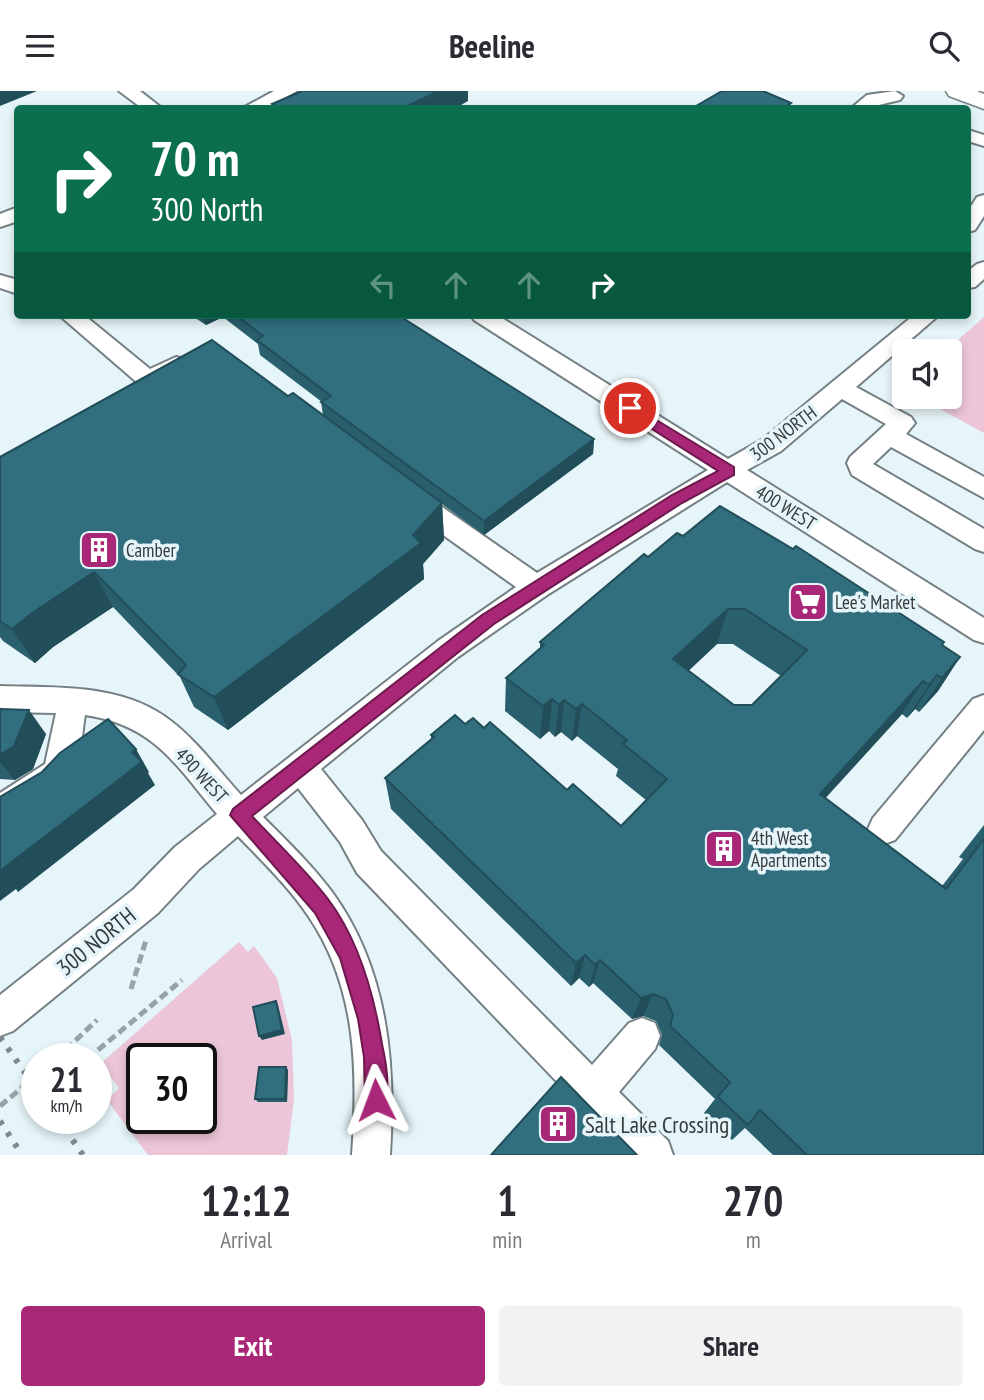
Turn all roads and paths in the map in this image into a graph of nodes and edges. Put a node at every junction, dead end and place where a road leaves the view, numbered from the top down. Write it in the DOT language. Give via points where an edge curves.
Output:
graph roads {
  1 [pos="128,91"];
  2 [pos="288,91"];
  3 [pos="957,91"];
  4 [pos="899,99"];
  5 [pos="984,102"];
  6 [pos="149,105"];
  7 [pos="258,105"];
  8 [pos="864,105"];
  9 [pos="984,201"];
  10 [pos="971,221"];
  11 [pos="75,319"];
  12 [pos="488,319"];
  13 [pos="923,319"];
  14 [pos="200,363"];
  15 [pos="841,389"];
  16 [pos="889,435"];
  17 [pos="729,471"];
  18 [pos="390,483"];
  19 [pos="984,489"];
  20 [pos="984,542"];
  21 [pos="537,587"];
  22 [pos="984,632"];
  23 [pos="0,699"];
  24 [pos="73,703"];
  25 [pos="984,708"];
  26 [pos="300,767"];
  27 [pos="0,808"];
  28 [pos="239,815"];
  29 [pos="884,829"];
  30 [pos="187,858"];
  31 [pos="149,929"];
  32 [pos="181,980"];
  33 [pos="131,989"];
  34 [pos="0,997"];
  35 [pos="0,1018"];
  36 [pos="97,1020"];
  37 [pos="642,1036"];
  38 [pos="72,1043"];
  39 [pos="105,1043"];
  40 [pos="21,1088"];
  41 [pos="593,1093"];
  42 [pos="0,1106"];
  43 [pos="371,1155"];
  44 [pos="654,1155"];
  1 -- 6 [label="street"];
  2 -- 7 [label="street"];
  3 -- 5 [label="main road"];
  4 -- 8 [label="street" via="873,99"];
  9 -- 10 [label="street"];
  11 -- 14 [label="street" via="148,380 190,356"];
  12 -- 17 [label="street, 400 WEST"];
  13 -- 15 [label="street, 300 NORTH"];
  15 -- 16 [label="street" via="902,423"];
  15 -- 17 [label="street, 300 NORTH" via="772,445"];
  16 -- 19 [label="street"];
  16 -- 20 [label="street" via="858,466"];
  17 -- 21 [label="street, 300 NORTH"];
  17 -- 22 [label="street, 400 WEST"];
  18 -- 21 [label="street"];
  21 -- 26 [label="street, 300 NORTH" via="458,642"];
  23 -- 24 [label="street, 490 WEST"];
  24 -- 27 [label="street" via="59,772 6,809"];
  24 -- 28 [label="street, 490 WEST" via="117,709 148,721"];
  25 -- 29 [label="street"];
  26 -- 28 [label="street, 300 NORTH"];
  26 -- 41 [label="street" via="351,831 369,862"];
  28 -- 30 [label="street, 300 NORTH"];
  28 -- 43 [label="street, 490 WEST" via="322,907 349,954 363,996 374,1057"];
  30 -- 34 [label="street, 300 NORTH" via="136,888"];
  30 -- 35 [label="street, 300 NORTH" via="146,901"];
  31 -- 33 [label="path"];
  32 -- 39 [label="path"];
  36 -- 38 [label="path"];
  37 -- 41 [label="street"];
  40 -- 42 [label="path, bridge"];
  41 -- 44 [label="street"];
}
